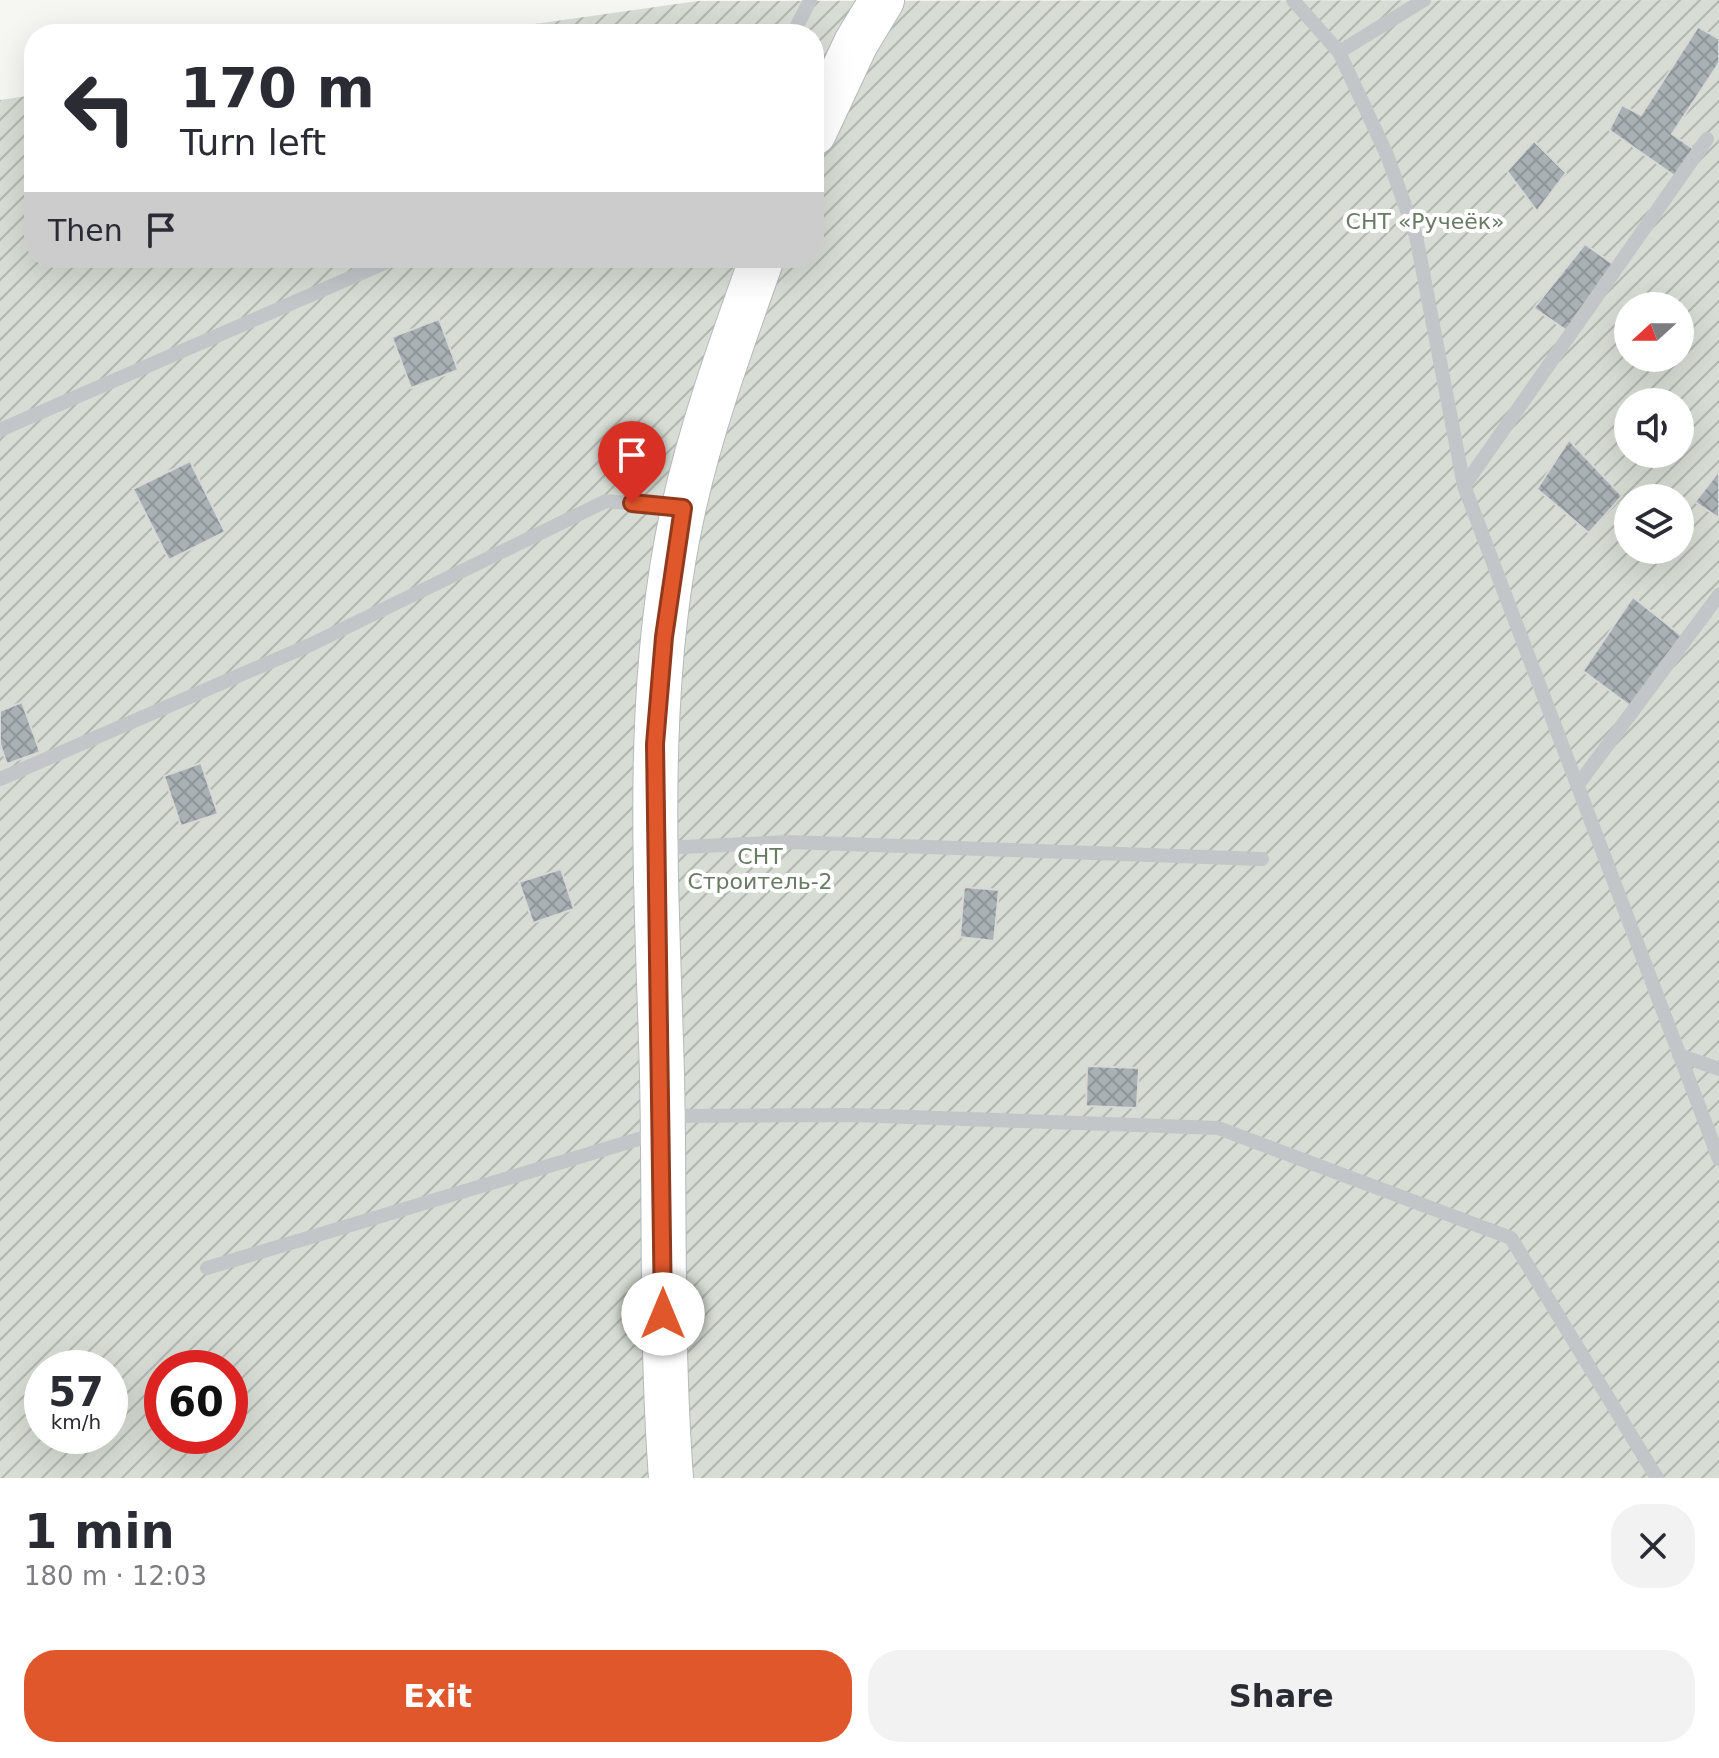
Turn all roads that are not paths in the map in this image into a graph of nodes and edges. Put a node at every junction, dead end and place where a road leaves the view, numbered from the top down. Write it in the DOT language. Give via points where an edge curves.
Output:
graph roads {
  1 [pos="810,0"];
  2 [pos="882,0"];
  3 [pos="1293,0"];
  4 [pos="1424,0"];
  5 [pos="798,24"];
  6 [pos="1339,52"];
  7 [pos="824,112"];
  8 [pos="1707,139"];
  9 [pos="373,268"];
  10 [pos="758,268"];
  11 [pos="0,430"];
  12 [pos="1464,486"];
  13 [pos="683,508"];
  14 [pos="1719,595"];
  15 [pos="0,779"];
  16 [pos="1577,786"];
  17 [pos="656,849"];
  18 [pos="1262,859"];
  19 [pos="1679,1055"];
  20 [pos="1719,1069"];
  21 [pos="663,1124"];
  22 [pos="1719,1159"];
  23 [pos="207,1268"];
  24 [pos="671,1478"];
  25 [pos="1657,1478"];
  1 -- 5 [label="lane"];
  2 -- 7 [label="main road"];
  3 -- 6 [label="lane"];
  4 -- 6 [label="lane"];
  6 -- 12 [label="lane" via="1387,155 1416,236"];
  8 -- 12 [label="lane"];
  9 -- 11 [label="lane"];
  10 -- 13 [label="main road" via="711,402"];
  12 -- 16 [label="lane"];
  13 -- 15 [label="lane" via="606,501 312,644"];
  13 -- 17 [label="main road" via="655,744"];
  14 -- 16 [label="lane"];
  16 -- 19 [label="lane"];
  17 -- 18 [label="lane" via="789,842"];
  17 -- 21 [label="main road"];
  19 -- 20 [label="lane"];
  19 -- 22 [label="lane"];
  21 -- 23 [label="lane"];
  21 -- 24 [label="main road" via="663,1375"];
  21 -- 25 [label="lane" via="853,1115 1218,1128 1511,1238"];
}
